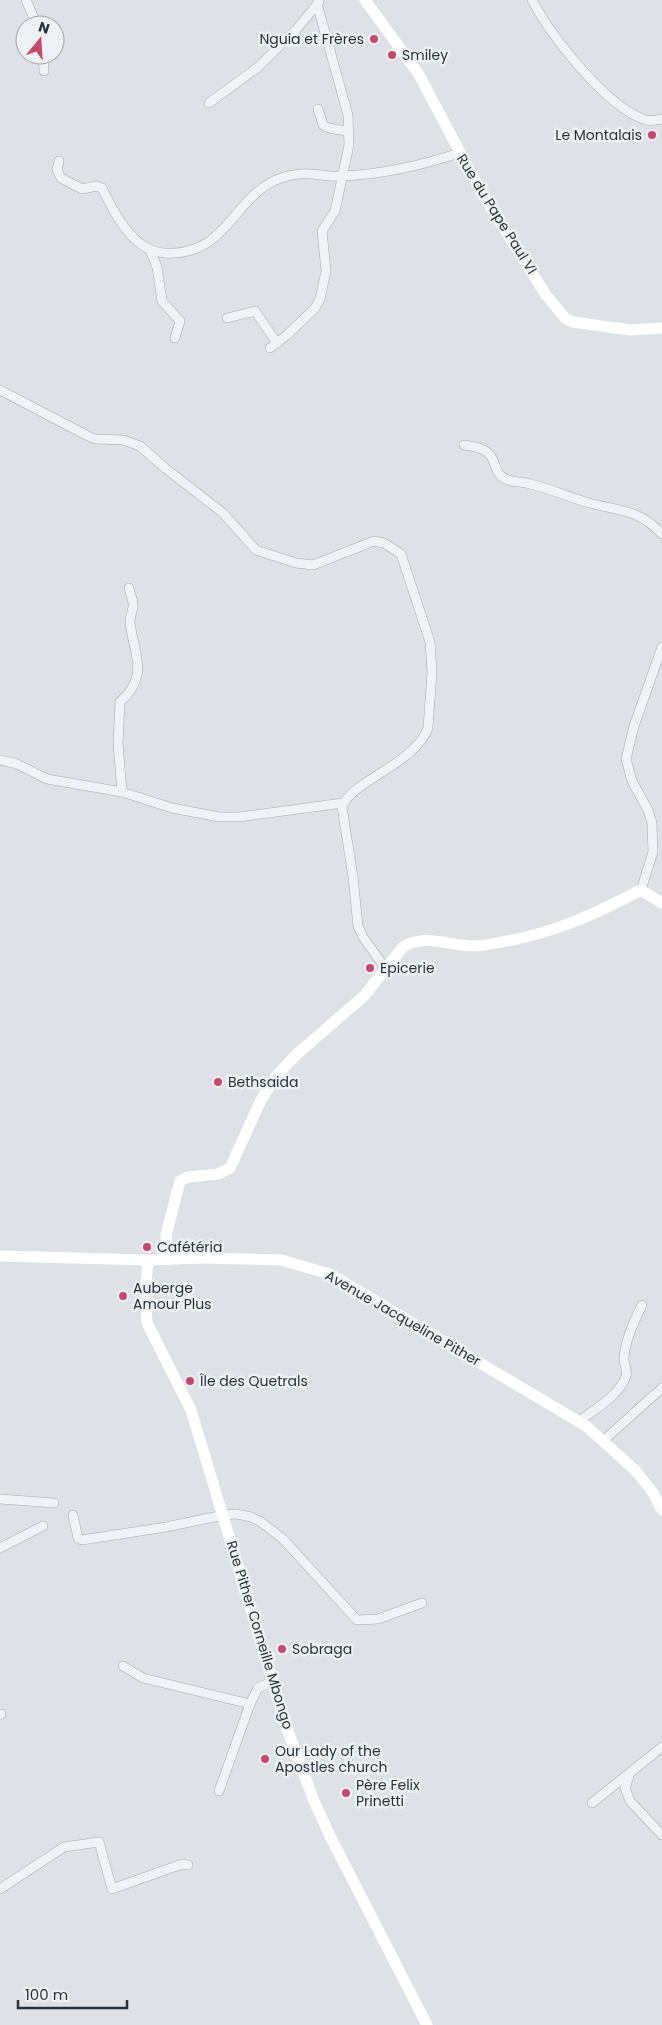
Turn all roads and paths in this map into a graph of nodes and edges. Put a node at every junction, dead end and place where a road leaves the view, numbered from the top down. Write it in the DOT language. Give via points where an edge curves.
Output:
graph roads {
  1 [pos="26,0"];
  2 [pos="365,0"];
  3 [pos="532,0"];
  4 [pos="318,2"];
  5 [pos="33,15"];
  6 [pos="43,65"];
  7 [pos="44,71"];
  8 [pos="209,103"];
  9 [pos="318,109"];
  10 [pos="662,119"];
  11 [pos="349,133"];
  12 [pos="459,153"];
  13 [pos="59,161"];
  14 [pos="342,177"];
  15 [pos="151,252"];
  16 [pos="227,318"];
  17 [pos="662,328"];
  18 [pos="175,338"];
  19 [pos="0,390"];
  20 [pos="464,445"];
  21 [pos="662,534"];
  22 [pos="129,588"];
  23 [pos="662,647"];
  24 [pos="0,760"];
  25 [pos="122,792"];
  26 [pos="343,803"];
  27 [pos="641,890"];
  28 [pos="662,904"];
  29 [pos="385,968"];
  30 [pos="0,1256"];
  31 [pos="169,1259"];
  32 [pos="148,1260"];
  33 [pos="642,1305"];
  34 [pos="662,1388"];
  35 [pos="579,1421"];
  36 [pos="604,1440"];
  37 [pos="0,1499"];
  38 [pos="54,1503"];
  39 [pos="662,1510"];
  40 [pos="73,1515"];
  41 [pos="224,1515"];
  42 [pos="43,1526"];
  43 [pos="0,1548"];
  44 [pos="422,1603"];
  45 [pos="123,1666"];
  46 [pos="272,1682"];
  47 [pos="250,1704"];
  48 [pos="662,1747"];
  49 [pos="628,1776"];
  50 [pos="220,1791"];
  51 [pos="592,1803"];
  52 [pos="662,1835"];
  53 [pos="188,1865"];
  54 [pos="0,1889"];
  55 [pos="427,2025"];
  1 -- 5 [label="street"];
  2 -- 12 [label="street, Rue du Pape Paul VI" via="418,73"];
  3 -- 10 [label="street" via="557,39 605,92 644,120"];
  4 -- 8 [label="street" via="296,30 257,68"];
  4 -- 11 [label="street" via="348,115"];
  6 -- 7 [label="street"];
  9 -- 11 [label="street" via="323,125"];
  11 -- 14 [label="street"];
  12 -- 14 [label="street" via="432,162"];
  12 -- 17 [label="street, Rue du Pape Paul VI" via="546,295 565,318 578,324 630,330"];
  13 -- 15 [label="street" via="57,170 61,178 82,189 102,188 114,214"];
  14 -- 15 [label="street" via="308,172 268,183 256,191 210,242 194,251"];
  14 -- 16 [label="street" via="335,211 322,231 326,271 315,308 273,346 255,311"];
  15 -- 18 [label="street" via="157,266 162,301 180,321"];
  19 -- 26 [label="street" via="95,439 123,440 140,446 223,513 256,550 305,566 374,541 384,543 401,554 430,642 432,672 428,728 414,749"];
  20 -- 21 [label="street" via="477,446 491,454 500,475 509,481 517,480 589,503 631,511"];
  22 -- 25 [label="street" via="138,676 132,691 120,702 118,744"];
  23 -- 27 [label="street" via="626,759 632,781 652,823 653,852"];
  24 -- 25 [label="street" via="18,764 47,779"];
  25 -- 26 [label="street" via="172,808 219,817"];
  26 -- 29 [label="street" via="358,926"];
  27 -- 28 [label="street"];
  27 -- 29 [label="street" via="571,924 525,938 475,946 412,941"];
  29 -- 31 [label="street" via="364,996 277,1075 230,1168 218,1174 188,1176 180,1181 166,1235"];
  30 -- 32 [label="street, Avenue Jacqueline Pither"];
  31 -- 32 [label="street, Avenue Jacqueline Pither"];
  31 -- 35 [label="street, Avenue Jacqueline Pither" via="281,1260 330,1274"];
  32 -- 41 [label="street, Rue Pither Corneille Mbongo" via="147,1323 187,1400"];
  33 -- 35 [label="street" via="627,1340 623,1359 625,1378 606,1401"];
  34 -- 36 [label="street"];
  35 -- 36 [label="street, Avenue Jacqueline Pither"];
  36 -- 39 [label="street, Avenue Jacqueline Pither" via="642,1478"];
  37 -- 38 [label="street"];
  40 -- 41 [label="street" via="78,1538 82,1540 166,1528"];
  41 -- 44 [label="street" via="236,1514 261,1522 283,1539 357,1620 378,1619"];
  41 -- 46 [label="street, Rue Pither Corneille Mbongo"];
  42 -- 43 [label="street"];
  45 -- 47 [label="street" via="143,1678"];
  46 -- 47 [label="street" via="258,1688"];
  46 -- 55 [label="street, Rue Pither Corneille Mbongo" via="314,1801"];
  47 -- 50 [label="street"];
  48 -- 49 [label="street"];
  49 -- 51 [label="street"];
  49 -- 52 [label="street" via="625,1788 630,1801"];
  53 -- 54 [label="street" via="182,1864 112,1889 99,1842 78,1844 64,1847"];
}
